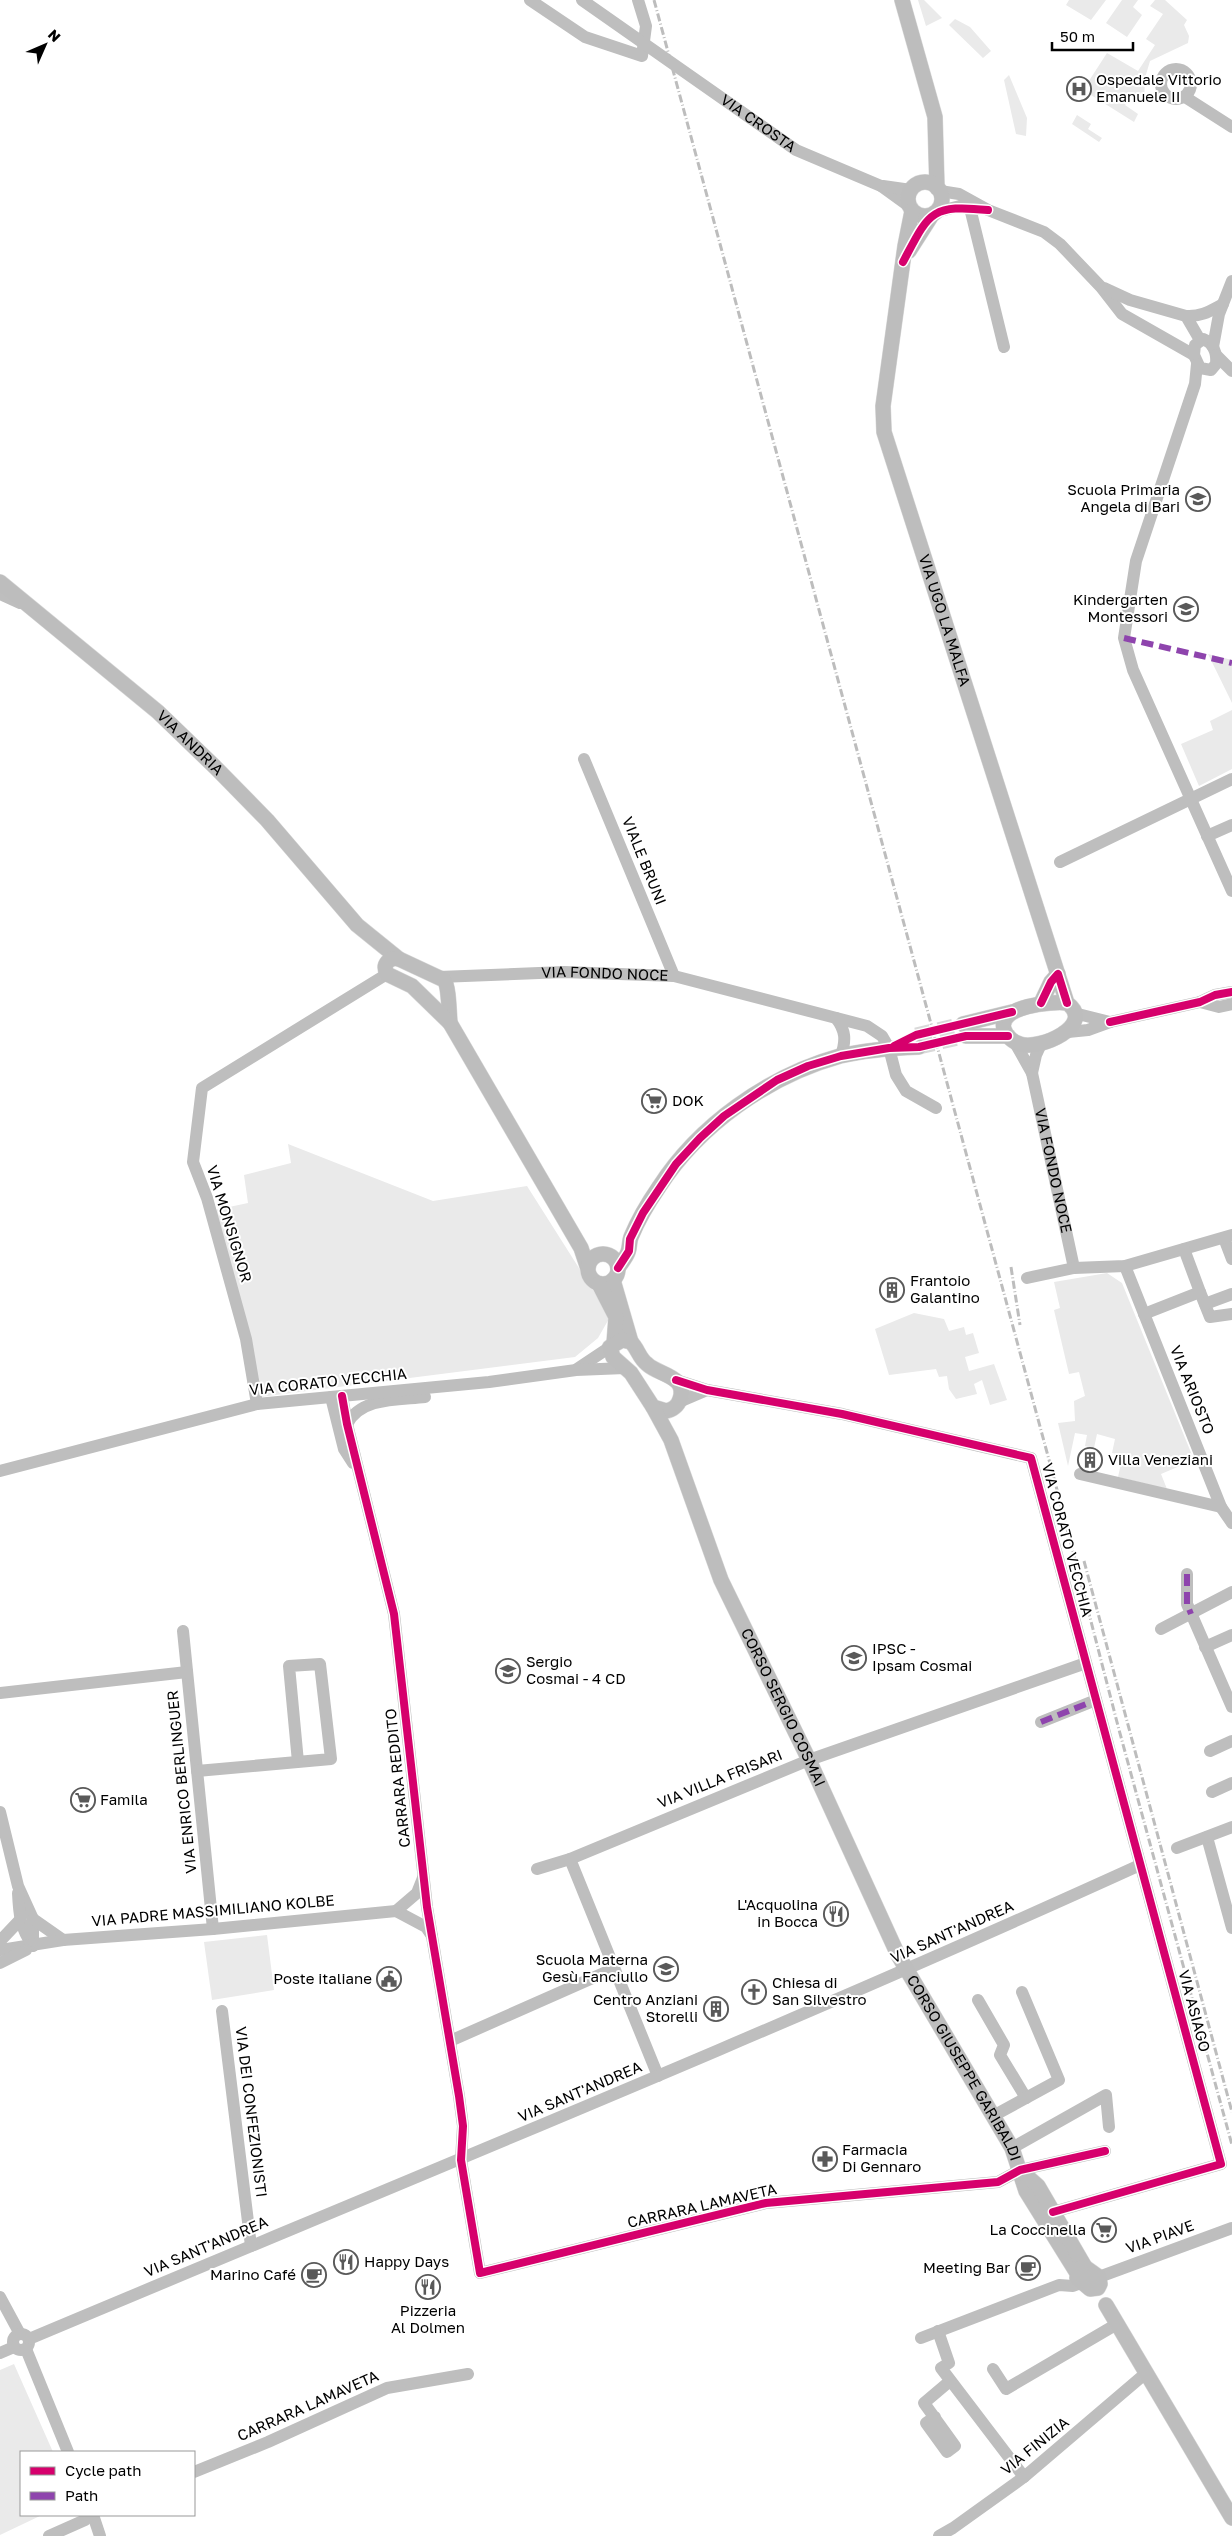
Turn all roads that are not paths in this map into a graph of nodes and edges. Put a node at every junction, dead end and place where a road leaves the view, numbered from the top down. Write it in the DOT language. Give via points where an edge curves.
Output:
graph roads {
  1 [pos="530,0"];
  2 [pos="582,0"];
  3 [pos="638,0"];
  4 [pos="902,0"];
  5 [pos="1185,97"];
  6 [pos="1232,128"];
  7 [pos="937,146"];
  8 [pos="881,186"];
  9 [pos="916,186"];
  10 [pos="939,190"];
  11 [pos="970,208"];
  12 [pos="911,209"];
  13 [pos="988,210"];
  14 [pos="934,213"];
  15 [pos="903,262"];
  16 [pos="1232,281"];
  17 [pos="1101,287"];
  18 [pos="1221,309"];
  19 [pos="1186,316"];
  20 [pos="1208,345"];
  21 [pos="1004,347"];
  22 [pos="1203,365"];
  23 [pos="1232,373"];
  24 [pos="0,582"];
  25 [pos="0,594"];
  26 [pos="37,612"];
  27 [pos="584,759"];
  28 [pos="1232,779"];
  29 [pos="1190,800"];
  30 [pos="1232,825"];
  31 [pos="1207,836"];
  32 [pos="1060,862"];
  33 [pos="1232,891"];
  34 [pos="357,925"];
  35 [pos="399,959"];
  36 [pos="386,972"];
  37 [pos="1058,974"];
  38 [pos="674,976"];
  39 [pos="439,977"];
  40 [pos="1232,992"];
  41 [pos="446,997"];
  42 [pos="1200,1002"];
  43 [pos="1041,1003"];
  44 [pos="429,1004"];
  45 [pos="1232,1004"];
  46 [pos="1071,1008"];
  47 [pos="1012,1012"];
  48 [pos="836,1018"];
  49 [pos="1110,1022"];
  50 [pos="450,1023"];
  51 [pos="1068,1032"];
  52 [pos="1011,1039"];
  53 [pos="917,1041"];
  54 [pos="1042,1042"];
  55 [pos="889,1048"];
  56 [pos="841,1056"];
  57 [pos="1032,1073"];
  58 [pos="936,1108"];
  59 [pos="1228,1236"];
  60 [pos="630,1239"];
  61 [pos="1184,1249"];
  62 [pos="597,1258"];
  63 [pos="1232,1258"];
  64 [pos="1125,1266"];
  65 [pos="1074,1268"];
  66 [pos="610,1278"];
  67 [pos="1028,1278"];
  68 [pos="1200,1292"];
  69 [pos="1232,1294"];
  70 [pos="1205,1304"];
  71 [pos="1144,1314"];
  72 [pos="1232,1314"];
  73 [pos="631,1342"];
  74 [pos="612,1346"];
  75 [pos="625,1368"];
  76 [pos="576,1370"];
  77 [pos="676,1380"];
  78 [pos="450,1386"];
  79 [pos="707,1390"];
  80 [pos="337,1397"];
  81 [pos="257,1404"];
  82 [pos="677,1404"];
  83 [pos="653,1407"];
  84 [pos="347,1424"];
  85 [pos="671,1440"];
  86 [pos="358,1469"];
  87 [pos="0,1471"];
  88 [pos="1080,1474"];
  89 [pos="1221,1507"];
  90 [pos="1232,1524"];
  91 [pos="1187,1574"];
  92 [pos="1230,1597"];
  93 [pos="1192,1614"];
  94 [pos="1161,1629"];
  95 [pos="183,1631"];
  96 [pos="1232,1635"];
  97 [pos="1205,1647"];
  98 [pos="1086,1663"];
  99 [pos="187,1672"];
  100 [pos="1227,1682"];
  101 [pos="0,1693"];
  102 [pos="1096,1700"];
  103 [pos="1232,1707"];
  104 [pos="1041,1722"];
  105 [pos="1232,1741"];
  106 [pos="1210,1752"];
  107 [pos="810,1760"];
  108 [pos="298,1762"];
  109 [pos="197,1771"];
  110 [pos="1232,1784"];
  111 [pos="1212,1792"];
  112 [pos="0,1812"];
  113 [pos="1232,1827"];
  114 [pos="1208,1837"];
  115 [pos="1177,1848"];
  116 [pos="570,1859"];
  117 [pos="1140,1865"];
  118 [pos="537,1869"];
  119 [pos="424,1876"];
  120 [pos="18,1886"];
  121 [pos="427,1907"];
  122 [pos="396,1911"];
  123 [pos="33,1919"];
  124 [pos="19,1921"];
  125 [pos="1232,1928"];
  126 [pos="213,1929"];
  127 [pos="432,1937"];
  128 [pos="63,1940"];
  129 [pos="0,1941"];
  130 [pos="33,1946"];
  131 [pos="0,1950"];
  132 [pos="0,1963"];
  133 [pos="907,1969"];
  134 [pos="613,1970"];
  135 [pos="1022,1992"];
  136 [pos="978,2000"];
  137 [pos="222,2011"];
  138 [pos="450,2041"];
  139 [pos="658,2076"];
  140 [pos="1026,2098"];
  141 [pos="993,2116"];
  142 [pos="1109,2127"];
  143 [pos="1012,2148"];
  144 [pos="1105,2151"];
  145 [pos="461,2160"];
  146 [pos="1020,2170"];
  147 [pos="1053,2212"];
  148 [pos="1232,2228"];
  149 [pos="251,2246"];
  150 [pos="480,2273"];
  151 [pos="1089,2279"];
  152 [pos="0,2297"];
  153 [pos="1117,2324"];
  154 [pos="938,2331"];
  155 [pos="920,2338"];
  156 [pos="22,2342"];
  157 [pos="0,2353"];
  158 [pos="993,2369"];
  159 [pos="1146,2373"];
  160 [pos="468,2374"];
  161 [pos="950,2381"];
  162 [pos="935,2417"];
  163 [pos="68,2451"];
  164 [pos="195,2472"];
  165 [pos="1024,2477"];
  166 [pos="90,2516"];
  167 [pos="91,2516"];
  168 [pos="1232,2518"];
  169 [pos="49,2536"];
  170 [pos="100,2536"];
  171 [pos="939,2536"];
  1 -- 3 [label="street" via="585,37 642,56 646,26"];
  2 -- 8 [label="street, VIA CROSTA, bridge" via="796,150"];
  4 -- 7 [label="main road" via="935,118"];
  5 -- 6 [label="street"];
  7 -- 9 [label="main road"];
  7 -- 10 [label="main road"];
  8 -- 9 [label="street"];
  8 -- 12 [label="street"];
  9 -- 10 [label="main road" via="930,183"];
  9 -- 12 [label="main road" via="908,198"];
  10 -- 13 [label="street" via="959,194"];
  10 -- 14 [label="main road" via="942,200"];
  11 -- 13 [label="street"];
  11 -- 14 [label="street" via="960,206"];
  11 -- 21 [label="street"];
  12 -- 14 [label="main road" via="920,216"];
  12 -- 15 [label="main road, VIA UGO LA MALFA"];
  13 -- 17 [label="street" via="1044,232"];
  14 -- 15 [label="main road"];
  15 -- 37 [label="main road, VIA UGO LA MALFA" via="883,406 884,432"];
  16 -- 18 [label="street"];
  17 -- 19 [label="street" via="1130,300"];
  17 -- 22 [label="street" via="1122,314"];
  18 -- 19 [label="street" via="1196,317"];
  18 -- 20 [label="street"];
  19 -- 20 [label="street"];
  20 -- 22 [label="street"];
  20 -- 22 [label="street" via="1196,345"];
  20 -- 23 [label="street"];
  22 -- 23 [label="street"];
  22 -- 29 [label="street" via="1136,561 1124,638 1133,670"];
  24 -- 26 [label="main road, VIA ANDRIA"];
  25 -- 26 [label="street"];
  26 -- 34 [label="main road, VIA ANDRIA" via="158,712 215,766"];
  27 -- 38 [label="street, VIALE BRUNI"];
  28 -- 29 [label="street"];
  29 -- 31 [label="street"];
  29 -- 32 [label="street"];
  30 -- 31 [label="street"];
  31 -- 33 [label="street"];
  34 -- 35 [label="main road, VIA ANDRIA"];
  34 -- 36 [label="main road, VIA ANDRIA"];
  35 -- 36 [label="main road" via="388,960"];
  35 -- 39 [label="main road, VIA FONDO NOCE" via="424,973"];
  36 -- 44 [label="main road" via="412,986"];
  36 -- 81 [label="street, VIA MONSIGNOR" via="202,1088 193,1162 207,1198 246,1339"];
  37 -- 43 [label="main road"];
  37 -- 46 [label="main road, VIA UGO LA MALFA"];
  38 -- 39 [label="street, VIA FONDO NOCE" via="564,972"];
  38 -- 48 [label="street, VIA FONDO NOCE"];
  39 -- 41 [label="main road" via="448,985"];
  40 -- 42 [label="street"];
  41 -- 44 [label="main road" via="440,1005"];
  41 -- 50 [label="main road"];
  42 -- 45 [label="street" via="1219,1007"];
  42 -- 49 [label="street"];
  43 -- 46 [label="main road" via="1055,1001"];
  43 -- 47 [label="main road"];
  44 -- 50 [label="main road"];
  46 -- 49 [label="street"];
  46 -- 51 [label="main road" via="1074,1024"];
  47 -- 52 [label="main road" via="1003,1025"];
  47 -- 52 [label="main road" via="964,1030"];
  48 -- 55 [label="street, VIA FONDO NOCE" via="867,1026 882,1036"];
  48 -- 56 [label="street" via="844,1029 846,1042"];
  49 -- 51 [label="street" via="1088,1030"];
  50 -- 62 [label="main road" via="581,1248"];
  51 -- 54 [label="main road"];
  52 -- 54 [label="main road" via="1028,1046"];
  52 -- 57 [label="street, VIA FONDO NOCE"];
  53 -- 55 [label="main road"];
  54 -- 57 [label="street, VIA FONDO NOCE"];
  55 -- 56 [label="main road"];
  55 -- 58 [label="street" via="896,1075 906,1091"];
  56 -- 60 [label="main road" via="778,1080 724,1116 700,1138 659,1186"];
  57 -- 65 [label="street, VIA FONDO NOCE"];
  59 -- 61 [label="street"];
  59 -- 63 [label="street"];
  60 -- 62 [label="main road"];
  60 -- 66 [label="main road" via="629,1251"];
  61 -- 64 [label="street"];
  61 -- 68 [label="street"];
  62 -- 66 [label="main road" via="614,1259"];
  62 -- 66 [label="main road" via="588,1275"];
  64 -- 65 [label="street"];
  64 -- 71 [label="street, VIA ARIOSTO"];
  65 -- 67 [label="street"];
  66 -- 73 [label="main road"];
  66 -- 74 [label="main road" via="616,1317"];
  68 -- 70 [label="street"];
  68 -- 71 [label="street"];
  69 -- 70 [label="street"];
  70 -- 72 [label="street" via="1210,1317"];
  71 -- 89 [label="street, VIA ARIOSTO"];
  73 -- 74 [label="main road" via="622,1340"];
  73 -- 77 [label="main road" via="645,1363"];
  74 -- 75 [label="main road, CORSO SERGIO COSMAI" via="612,1357"];
  74 -- 76 [label="street, VIA CORATO VECCHIA"];
  75 -- 76 [label="street, VIA CORATO VECCHIA"];
  75 -- 83 [label="main road, CORSO SERGIO COSMAI"];
  76 -- 78 [label="street, VIA CORATO VECCHIA"];
  77 -- 79 [label="street, VIA CORATO VECCHIA"];
  77 -- 82 [label="main road, CORSO SERGIO COSMAI" via="681,1392"];
  78 -- 80 [label="street, VIA CORATO VECCHIA"];
  78 -- 84 [label="street" via="431,1396 372,1403 352,1414"];
  79 -- 82 [label="street"];
  79 -- 98 [label="street, VIA CORATO VECCHIA" via="842,1414 1031,1458"];
  80 -- 81 [label="street, VIA CORATO VECCHIA"];
  80 -- 84 [label="street, CARRARA REDDITO"];
  80 -- 86 [label="street, CARRARA REDDITO" via="344,1449"];
  81 -- 87 [label="street, VIA CORATO VECCHIA"];
  82 -- 83 [label="main road" via="666,1411"];
  82 -- 85 [label="main road, CORSO SERGIO COSMAI"];
  83 -- 85 [label="main road, CORSO SERGIO COSMAI"];
  84 -- 86 [label="street, CARRARA REDDITO"];
  85 -- 107 [label="main road, CORSO SERGIO COSMAI" via="721,1580"];
  86 -- 119 [label="street, CARRARA REDDITO" via="394,1614"];
  88 -- 89 [label="street"];
  89 -- 90 [label="street, VIA ARIOSTO"];
  91 -- 93 [label="street" via="1187,1604"];
  92 -- 93 [label="street"];
  93 -- 94 [label="street"];
  93 -- 97 [label="street"];
  95 -- 99 [label="street, VIA ENRICO BERLINGUER"];
  96 -- 97 [label="street"];
  97 -- 100 [label="street"];
  98 -- 102 [label="street, VIA CORATO VECCHIA"];
  98 -- 107 [label="street, VIA VILLA FRISARI"];
  99 -- 101 [label="street"];
  99 -- 109 [label="street, VIA ENRICO BERLINGUER"];
  100 -- 103 [label="street"];
  102 -- 104 [label="street"];
  102 -- 117 [label="street, VIA CORATO VECCHIA"];
  105 -- 106 [label="street"];
  107 -- 116 [label="street, VIA VILLA FRISARI"];
  107 -- 133 [label="main road, CORSO SERGIO COSMAI"];
  108 -- 108 [label="street" via="331,1759 320,1664 289,1666"];
  108 -- 109 [label="street"];
  109 -- 126 [label="street, VIA ENRICO BERLINGUER"];
  110 -- 111 [label="street"];
  112 -- 120 [label="street"];
  113 -- 114 [label="street"];
  114 -- 115 [label="street"];
  114 -- 125 [label="street"];
  116 -- 118 [label="street, VIA VILLA FRISARI"];
  116 -- 134 [label="street"];
  117 -- 133 [label="street, VIA SANT'ANDREA"];
  117 -- 147 [label="street, VIA ASIAGO" via="1222,2164"];
  119 -- 121 [label="street, CARRARA REDDITO"];
  119 -- 122 [label="street" via="417,1893"];
  120 -- 123 [label="street"];
  120 -- 124 [label="street"];
  121 -- 122 [label="street, VIA PADRE MASSIMILIANO KOLBE" via="412,1914"];
  121 -- 127 [label="street, CARRARA REDDITO"];
  122 -- 126 [label="street, VIA PADRE MASSIMILIANO KOLBE"];
  122 -- 127 [label="street" via="426,1927"];
  123 -- 128 [label="street"];
  123 -- 130 [label="street"];
  124 -- 129 [label="street"];
  124 -- 130 [label="street"];
  126 -- 128 [label="street, VIA PADRE MASSIMILIANO KOLBE"];
  127 -- 138 [label="street, CARRARA REDDITO"];
  128 -- 130 [label="street, VIA PADRE MASSIMILIANO KOLBE"];
  130 -- 131 [label="street, VIA PADRE MASSIMILIANO KOLBE"];
  130 -- 132 [label="street, VIA PADRE MASSIMILIANO KOLBE"];
  133 -- 139 [label="street, VIA SANT'ANDREA"];
  133 -- 141 [label="main road, CORSO GIUSEPPE GARIBALDI"];
  134 -- 138 [label="street"];
  134 -- 139 [label="street"];
  135 -- 140 [label="street" via="1059,2080"];
  136 -- 140 [label="street" via="1004,2045 1000,2055"];
  137 -- 149 [label="street, VIA DEI CONFEZIONISTI"];
  138 -- 145 [label="street, CARRARA REDDITO" via="463,2126"];
  139 -- 145 [label="street, VIA SANT'ANDREA"];
  140 -- 141 [label="street"];
  141 -- 143 [label="main road, CORSO GIUSEPPE GARIBALDI"];
  142 -- 143 [label="street" via="1106,2095"];
  143 -- 146 [label="main road, CORSO GIUSEPPE GARIBALDI"];
  144 -- 146 [label="street, CARRARA LAMAVETA"];
  145 -- 149 [label="street, VIA SANT'ANDREA"];
  145 -- 150 [label="street, CARRARA REDDITO"];
  146 -- 147 [label="main road, CORSO GIUSEPPE GARIBALDI" via="1038,2186"];
  146 -- 150 [label="street, CARRARA LAMAVETA" via="998,2182 766,2203"];
  146 -- 151 [label="main road, CORSO GIUSEPPE GARIBALDI" via="1026,2191"];
  147 -- 151 [label="main road, CORSO GIUSEPPE GARIBALDI"];
  148 -- 151 [label="street, VIA PIAVE"];
  149 -- 156 [label="street, VIA SANT'ANDREA"];
  151 -- 153 [label="main road, CORSO GIUSEPPE GARIBALDI"];
  151 -- 154 [label="street, VIA PIAVE" via="1073,2286 1059,2285"];
  152 -- 156 [label="street"];
  153 -- 158 [label="street" via="1006,2389"];
  153 -- 159 [label="main road, CORSO GIUSEPPE GARIBALDI"];
  154 -- 155 [label="street, VIA PIAVE"];
  154 -- 161 [label="street" via="949,2363 941,2368"];
  156 -- 157 [label="street, VIA SANT'ANDREA"];
  156 -- 163 [label="street"];
  159 -- 165 [label="street, VIA FINIZIA"];
  159 -- 168 [label="main road, CORSO GIUSEPPE GARIBALDI"];
  160 -- 164 [label="street, CARRARA LAMAVETA" via="387,2388"];
  161 -- 162 [label="street" via="924,2403"];
  161 -- 165 [label="street"];
  165 -- 171 [label="street, VIA FINIZIA"];
  166 -- 169 [label="street"];
  167 -- 170 [label="street"];
}
